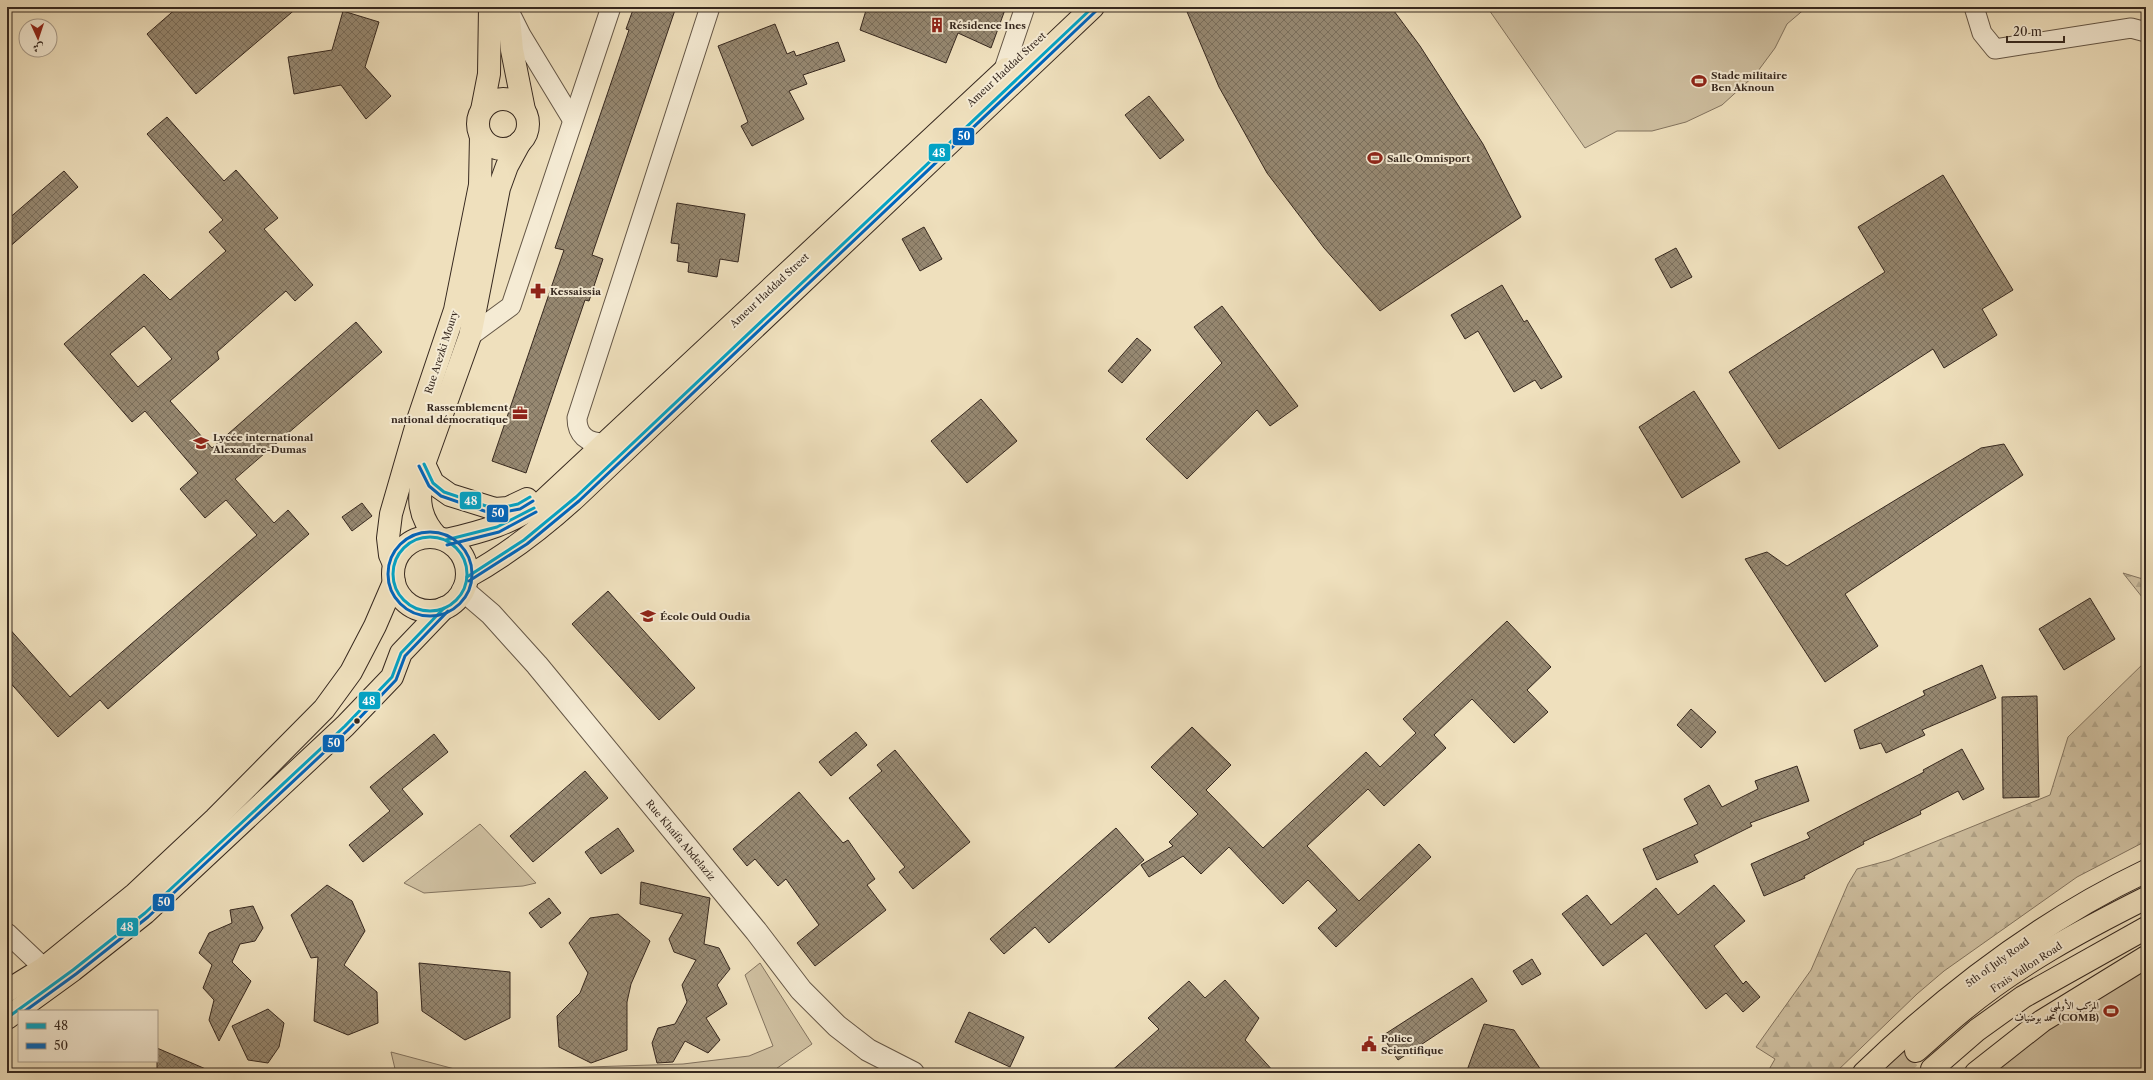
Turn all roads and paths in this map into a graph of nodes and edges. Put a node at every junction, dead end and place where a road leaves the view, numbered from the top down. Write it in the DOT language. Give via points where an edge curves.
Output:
graph roads {
  1 [pos="502,7"];
  2 [pos="611,7"];
  3 [pos="710,7"];
  4 [pos="1025,7"];
  5 [pos="1073,7"];
  6 [pos="1093,7"];
  7 [pos="1974,7"];
  8 [pos="2146,32"];
  9 [pos="1003,72"];
  10 [pos="482,110"];
  11 [pos="524,110"];
  12 [pos="572,119"];
  13 [pos="481,136"];
  14 [pos="520,142"];
  15 [pos="470,336"];
  16 [pos="604,442"];
  17 [pos="424,464"];
  18 [pos="441,539"];
  19 [pos="394,573"];
  20 [pos="465,584"];
  21 [pos="444,608"];
  22 [pos="2146,871"];
  23 [pos="2146,898"];
  24 [pos="2146,928"];
  25 [pos="7,933"];
  26 [pos="2146,957"];
  27 [pos="44,968"];
  28 [pos="7,990"];
  29 [pos="7,1018"];
  30 [pos="1916,1051"];
  31 [pos="1932,1069"];
  32 [pos="913,1073"];
  33 [pos="1864,1073"];
  34 [pos="1976,1073"];
  1 -- 10 [label="main road"];
  1 -- 11 [label="main road"];
  1 -- 12 [label="street"];
  2 -- 12 [label="street"];
  3 -- 16 [label="street" via="577,418 579,433 584,438 595,443"];
  4 -- 9 [label="street"];
  5 -- 9 [label="main road, Ameur Haddad Street"];
  6 -- 20 [label="main road, Ameur Haddad Street" via="576,498 527,540"];
  7 -- 8 [label="street" via="1982,33 1995,49 2131,28"];
  9 -- 16 [label="main road, Ameur Haddad Street"];
  10 -- 11 [label="main road" via="488,104 503,99 518,104"];
  10 -- 13 [label="main road" via="478,123"];
  11 -- 14 [label="main road" via="528,123"];
  12 -- 15 [label="street" via="510,306"];
  13 -- 14 [label="main road" via="486,142 499,148 514,146"];
  13 -- 19 [label="main road, Rue Arezki Moury" via="480,185 455,310 419,417 391,514 388,538"];
  14 -- 15 [label="main road, Rue Arezki Moury" via="499,188"];
  15 -- 17 [label="main road, Rue Arezki Moury"];
  16 -- 17 [label="main road" via="532,496 508,508 495,509 444,492 433,483"];
  16 -- 18 [label="main road, Ameur Haddad Street" via="564,482 528,512 497,527"];
  17 -- 18 [label="main road, Rue Arezki Moury" via="421,485 423,520"];
  18 -- 19 [label="main road" via="427,536 410,542 400,552"];
  18 -- 20 [label="main road" via="458,549 462,556"];
  19 -- 21 [label="main road" via="401,596 413,607 429,611"];
  19 -- 27 [label="main road" via="375,626 351,672 324,709 136,894"];
  20 -- 21 [label="main road" via="455,600"];
  20 -- 32 [label="street, Rue Khaifa Abdelaziz" via="537,665 756,931 801,990 837,1026 868,1050"];
  21 -- 29 [label="main road" via="401,652 392,677 346,726 145,913"];
  22 -- 33 [label="main road, 5th of July Road" via="2087,903 2008,952 1918,1024"];
  23 -- 30 [label="main road, Frais Vallon Road" via="2012,974 1963,1010"];
  24 -- 31 [label="main road" via="2023,996 1977,1030"];
  25 -- 27 [label="street"];
  26 -- 34 [label="main road" via="2042,1021"];
  27 -- 28 [label="main road"];
}
